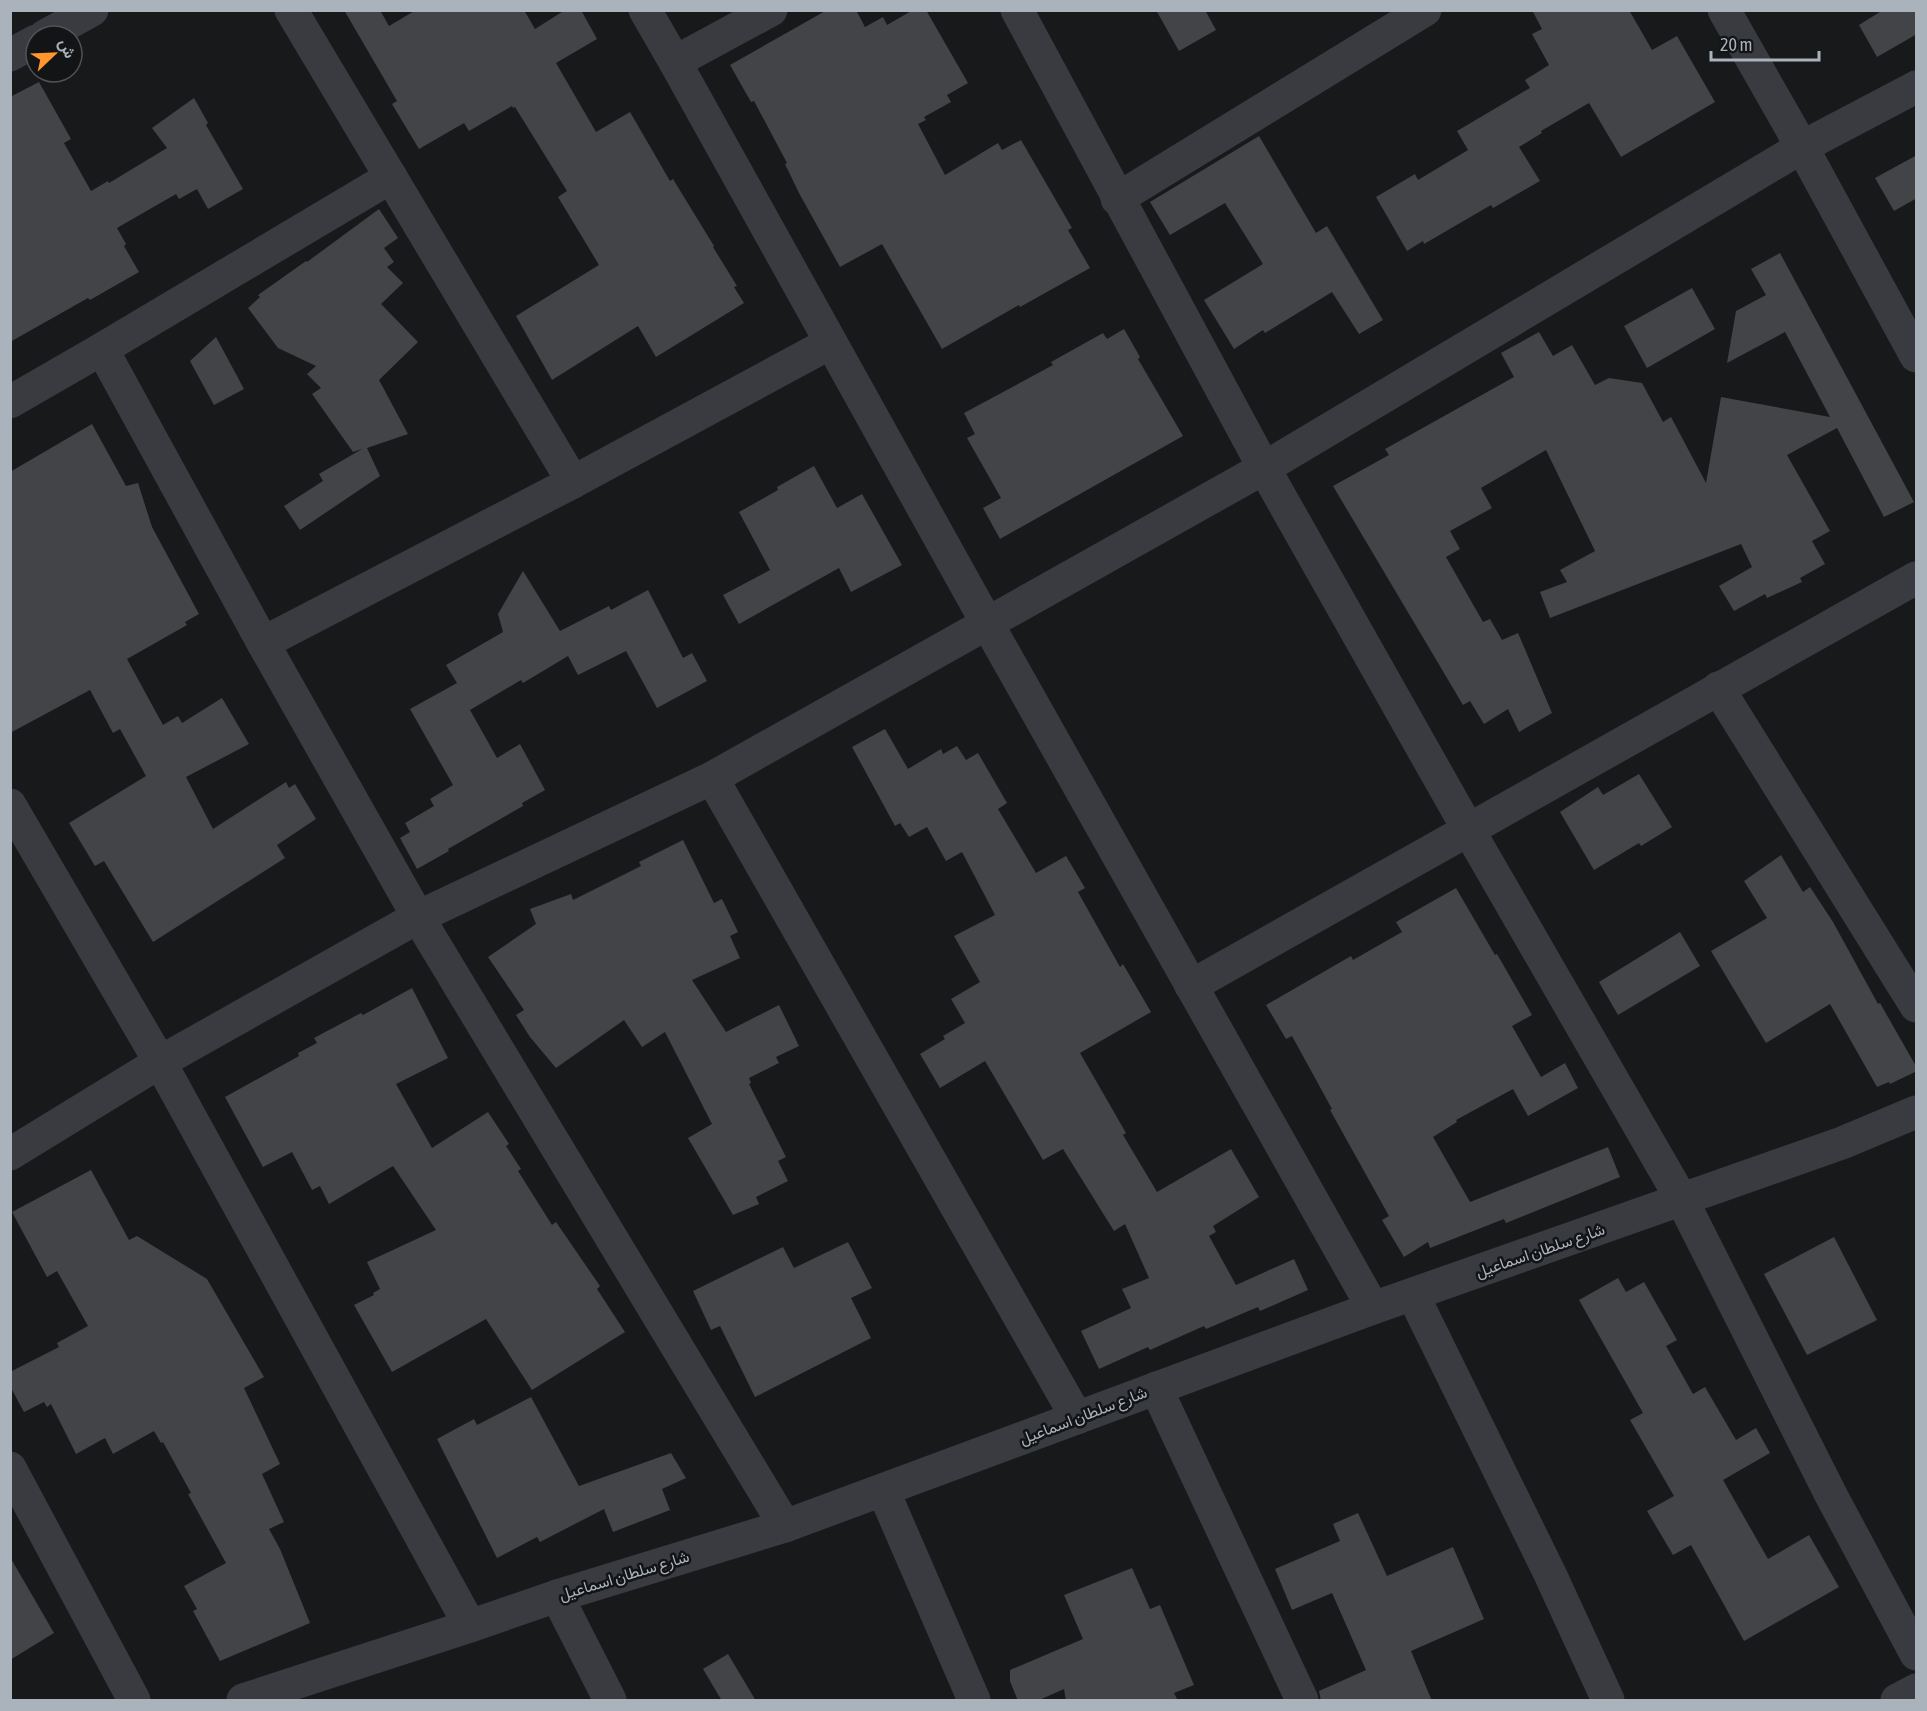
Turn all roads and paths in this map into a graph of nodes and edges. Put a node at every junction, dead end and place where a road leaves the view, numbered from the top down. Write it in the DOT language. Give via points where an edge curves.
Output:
graph roads {
  1 [pos="92,10"];
  2 [pos="291,10"];
  3 [pos="645,10"];
  4 [pos="771,10"];
  5 [pos="1017,10"];
  6 [pos="1724,10"];
  7 [pos="1409,15"];
  8 [pos="67,24"];
  9 [pos="24,47"];
  10 [pos="10,55"];
  11 [pos="675,62"];
  12 [pos="1917,87"];
  13 [pos="1802,147"];
  14 [pos="391,177"];
  15 [pos="1118,199"];
  16 [pos="830,343"];
  17 [pos="102,349"];
  18 [pos="1917,356"];
  19 [pos="10,402"];
  20 [pos="1264,468"];
  21 [pos="573,482"];
  22 [pos="1917,578"];
  23 [pos="987,623"];
  24 [pos="263,643"];
  25 [pos="1718,688"];
  26 [pos="712,778"];
  27 [pos="10,805"];
  28 [pos="1468,829"];
  29 [pos="418,917"];
  30 [pos="1191,987"];
  31 [pos="1917,1006"];
  32 [pos="160,1062"];
  33 [pos="1917,1112"];
  34 [pos="10,1154"];
  35 [pos="1682,1200"];
  36 [pos="1413,1295"];
  37 [pos="1373,1308"];
  38 [pos="1156,1388"];
  39 [pos="1077,1418"];
  40 [pos="10,1468"];
  41 [pos="883,1490"];
  42 [pos="785,1526"];
  43 [pos="556,1596"];
  44 [pos="470,1626"];
  45 [pos="1917,1654"];
  46 [pos="1917,1690"];
  47 [pos="295,1693"];
  48 [pos="134,1701"];
  49 [pos="243,1701"];
  50 [pos="610,1701"];
  51 [pos="974,1701"];
  52 [pos="1302,1701"];
  53 [pos="1608,1701"];
  54 [pos="1897,1701"];
  1 -- 8 [label="street"];
  2 -- 14 [label="street"];
  3 -- 11 [label="street"];
  4 -- 11 [label="street"];
  5 -- 15 [label="street"];
  6 -- 13 [label="street"];
  7 -- 15 [label="street"];
  9 -- 10 [label="street"];
  11 -- 16 [label="street"];
  12 -- 13 [label="street"];
  13 -- 18 [label="street"];
  13 -- 20 [label="street"];
  14 -- 17 [label="street"];
  14 -- 21 [label="street"];
  15 -- 20 [label="street"];
  16 -- 21 [label="street"];
  16 -- 23 [label="street"];
  17 -- 19 [label="street"];
  17 -- 24 [label="street"];
  20 -- 23 [label="street"];
  20 -- 28 [label="street"];
  21 -- 24 [label="street"];
  22 -- 25 [label="street"];
  23 -- 26 [label="street"];
  23 -- 30 [label="street"];
  24 -- 29 [label="street"];
  25 -- 28 [label="street"];
  25 -- 31 [label="street"];
  26 -- 29 [label="street"];
  26 -- 39 [label="street"];
  27 -- 32 [label="street"];
  28 -- 30 [label="street"];
  28 -- 35 [label="street"];
  29 -- 32 [label="street"];
  29 -- 42 [label="street"];
  30 -- 37 [label="street"];
  32 -- 34 [label="street"];
  32 -- 44 [label="street"];
  33 -- 35 [label="street, شارع سلطان اسماعيل"];
  35 -- 36 [label="street, شارع سلطان اسماعيل"];
  35 -- 45 [label="street" via="1832,1497"];
  36 -- 37 [label="street, شارع سلطان اسماعيل"];
  36 -- 53 [label="street"];
  37 -- 38 [label="street, شارع سلطان اسماعيل"];
  38 -- 39 [label="street, شارع سلطان اسماعيل"];
  38 -- 52 [label="street"];
  39 -- 41 [label="street, شارع سلطان اسماعيل"];
  40 -- 48 [label="street"];
  41 -- 42 [label="street, شارع سلطان اسماعيل"];
  41 -- 51 [label="street"];
  42 -- 43 [label="street, شارع سلطان اسماعيل"];
  43 -- 44 [label="street, شارع سلطان اسماعيل"];
  43 -- 50 [label="street"];
  44 -- 47 [label="street, شارع سلطان اسماعيل"];
  46 -- 54 [label="street"];
  47 -- 49 [label="street, شارع سلطان اسماعيل"];
}
